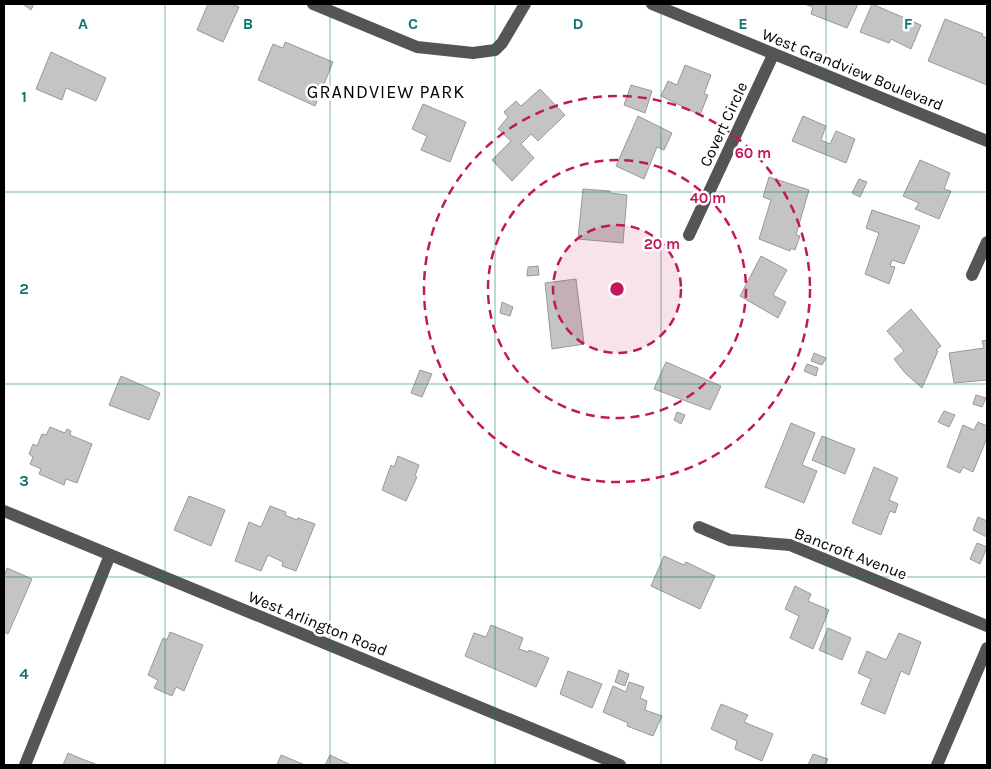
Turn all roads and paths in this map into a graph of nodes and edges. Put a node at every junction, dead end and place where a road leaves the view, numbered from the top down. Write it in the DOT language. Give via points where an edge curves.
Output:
graph roads {
  1 [pos="313,4"];
  2 [pos="525,4"];
  3 [pos="652,4"];
  4 [pos="773,55"];
  5 [pos="987,141"];
  6 [pos="689,235"];
  7 [pos="987,242"];
  8 [pos="972,275"];
  9 [pos="4,511"];
  10 [pos="699,527"];
  11 [pos="110,555"];
  12 [pos="987,626"];
  13 [pos="987,648"];
  14 [pos="25,765"];
  15 [pos="620,765"];
  16 [pos="937,765"];
  1 -- 2 [label="street" via="417,47 473,53 494,50 502,43"];
  3 -- 4 [label="street, West Grandview Boulevard"];
  4 -- 5 [label="street, West Grandview Boulevard"];
  4 -- 6 [label="street, Covert Circle"];
  7 -- 8 [label="street"];
  9 -- 11 [label="street, West Arlington Road"];
  10 -- 12 [label="street, Bancroft Avenue" via="730,540 790,545"];
  11 -- 14 [label="street"];
  11 -- 15 [label="street, West Arlington Road"];
  13 -- 16 [label="street"];
}
